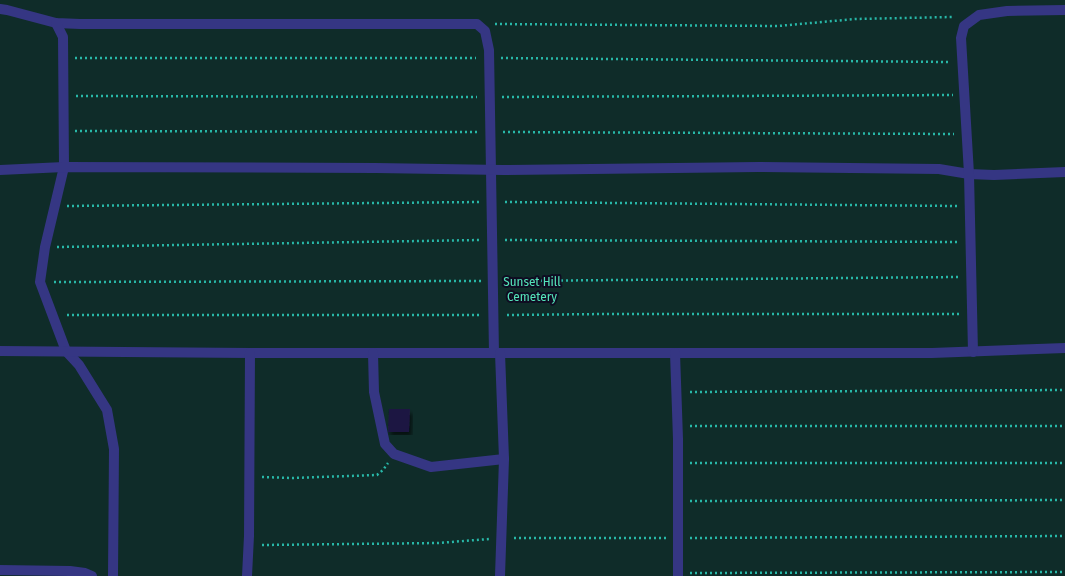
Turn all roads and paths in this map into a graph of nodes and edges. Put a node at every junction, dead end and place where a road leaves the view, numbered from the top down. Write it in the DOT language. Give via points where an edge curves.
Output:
graph roads {
  1 [pos="0,9"];
  2 [pos="1065,10"];
  3 [pos="56,23"];
  4 [pos="477,24"];
  5 [pos="964,26"];
  6 [pos="63,58"];
  7 [pos="489,58"];
  8 [pos="962,62"];
  9 [pos="964,95"];
  10 [pos="63,96"];
  11 [pos="490,97"];
  12 [pos="63,131"];
  13 [pos="490,132"];
  14 [pos="967,134"];
  15 [pos="64,167"];
  16 [pos="0,170"];
  17 [pos="491,170"];
  18 [pos="1065,172"];
  19 [pos="969,174"];
  20 [pos="491,202"];
  21 [pos="54,206"];
  22 [pos="970,206"];
  23 [pos="492,240"];
  24 [pos="971,242"];
  25 [pos="45,247"];
  26 [pos="52,314"];
  27 [pos="972,314"];
  28 [pos="492,315"];
  29 [pos="1065,348"];
  30 [pos="0,351"];
  31 [pos="66,351"];
  32 [pos="973,352"];
  33 [pos="250,353"];
  34 [pos="373,353"];
  35 [pos="497,353"];
  36 [pos="675,353"];
  37 [pos="1065,390"];
  38 [pos="676,392"];
  39 [pos="678,426"];
  40 [pos="1065,426"];
  41 [pos="394,454"];
  42 [pos="504,459"];
  43 [pos="678,463"];
  44 [pos="1065,463"];
  45 [pos="249,476"];
  46 [pos="1065,500"];
  47 [pos="678,501"];
  48 [pos="1065,536"];
  49 [pos="502,538"];
  50 [pos="678,538"];
  51 [pos="248,545"];
  52 [pos="0,570"];
  53 [pos="1065,572"];
  54 [pos="678,574"];
  55 [pos="92,576"];
  56 [pos="113,576"];
  57 [pos="247,576"];
  58 [pos="500,576"];
  1 -- 3 [label="lane"];
  2 -- 5 [label="lane" via="1007,11 980,15"];
  3 -- 4 [label="lane"];
  3 -- 6 [label="lane" via="63,37"];
  4 -- 5 [label="path" via="778,26 855,19 952,17"];
  4 -- 7 [label="lane" via="485,31"];
  5 -- 8 [label="lane" via="961,38"];
  6 -- 7 [label="path"];
  6 -- 10 [label="lane"];
  7 -- 8 [label="path"];
  7 -- 11 [label="lane"];
  8 -- 9 [label="lane"];
  9 -- 11 [label="path"];
  9 -- 14 [label="lane"];
  10 -- 11 [label="path"];
  10 -- 12 [label="lane"];
  11 -- 13 [label="lane"];
  12 -- 13 [label="path"];
  12 -- 15 [label="lane"];
  13 -- 14 [label="path"];
  13 -- 17 [label="lane"];
  14 -- 19 [label="lane"];
  15 -- 16 [label="lane"];
  15 -- 17 [label="lane"];
  15 -- 21 [label="lane"];
  17 -- 19 [label="lane" via="766,167 939,169"];
  17 -- 20 [label="lane"];
  18 -- 19 [label="lane"];
  19 -- 22 [label="lane"];
  20 -- 21 [label="path"];
  20 -- 22 [label="path"];
  20 -- 23 [label="lane"];
  21 -- 25 [label="lane"];
  22 -- 24 [label="lane"];
  23 -- 24 [label="path"];
  23 -- 25 [label="path"];
  23 -- 28 [label="lane"];
  24 -- 27 [label="lane"];
  25 -- 26 [label="lane" via="40,282"];
  26 -- 28 [label="path"];
  26 -- 31 [label="lane"];
  27 -- 28 [label="path"];
  27 -- 32 [label="lane"];
  28 -- 35 [label="lane"];
  29 -- 32 [label="lane"];
  30 -- 31 [label="lane"];
  31 -- 33 [label="lane"];
  31 -- 56 [label="lane" via="79,365 107,410 114,449"];
  32 -- 36 [label="lane"];
  33 -- 34 [label="lane"];
  33 -- 45 [label="lane"];
  34 -- 35 [label="lane"];
  34 -- 41 [label="lane" via="375,400 385,444"];
  35 -- 36 [label="lane"];
  35 -- 42 [label="lane"];
  36 -- 38 [label="lane"];
  37 -- 38 [label="path"];
  38 -- 39 [label="lane"];
  39 -- 40 [label="path"];
  39 -- 43 [label="lane"];
  41 -- 42 [label="lane" via="431,467"];
  41 -- 45 [label="path" via="376,474 292,478"];
  42 -- 49 [label="lane"];
  43 -- 44 [label="path"];
  43 -- 47 [label="lane"];
  45 -- 51 [label="lane"];
  46 -- 47 [label="path"];
  47 -- 50 [label="lane"];
  48 -- 50 [label="path"];
  49 -- 50 [label="path"];
  49 -- 51 [label="path" via="438,542"];
  49 -- 58 [label="lane"];
  50 -- 54 [label="lane"];
  51 -- 57 [label="lane"];
  52 -- 55 [label="lane" via="70,571"];
  53 -- 54 [label="path"];
}
